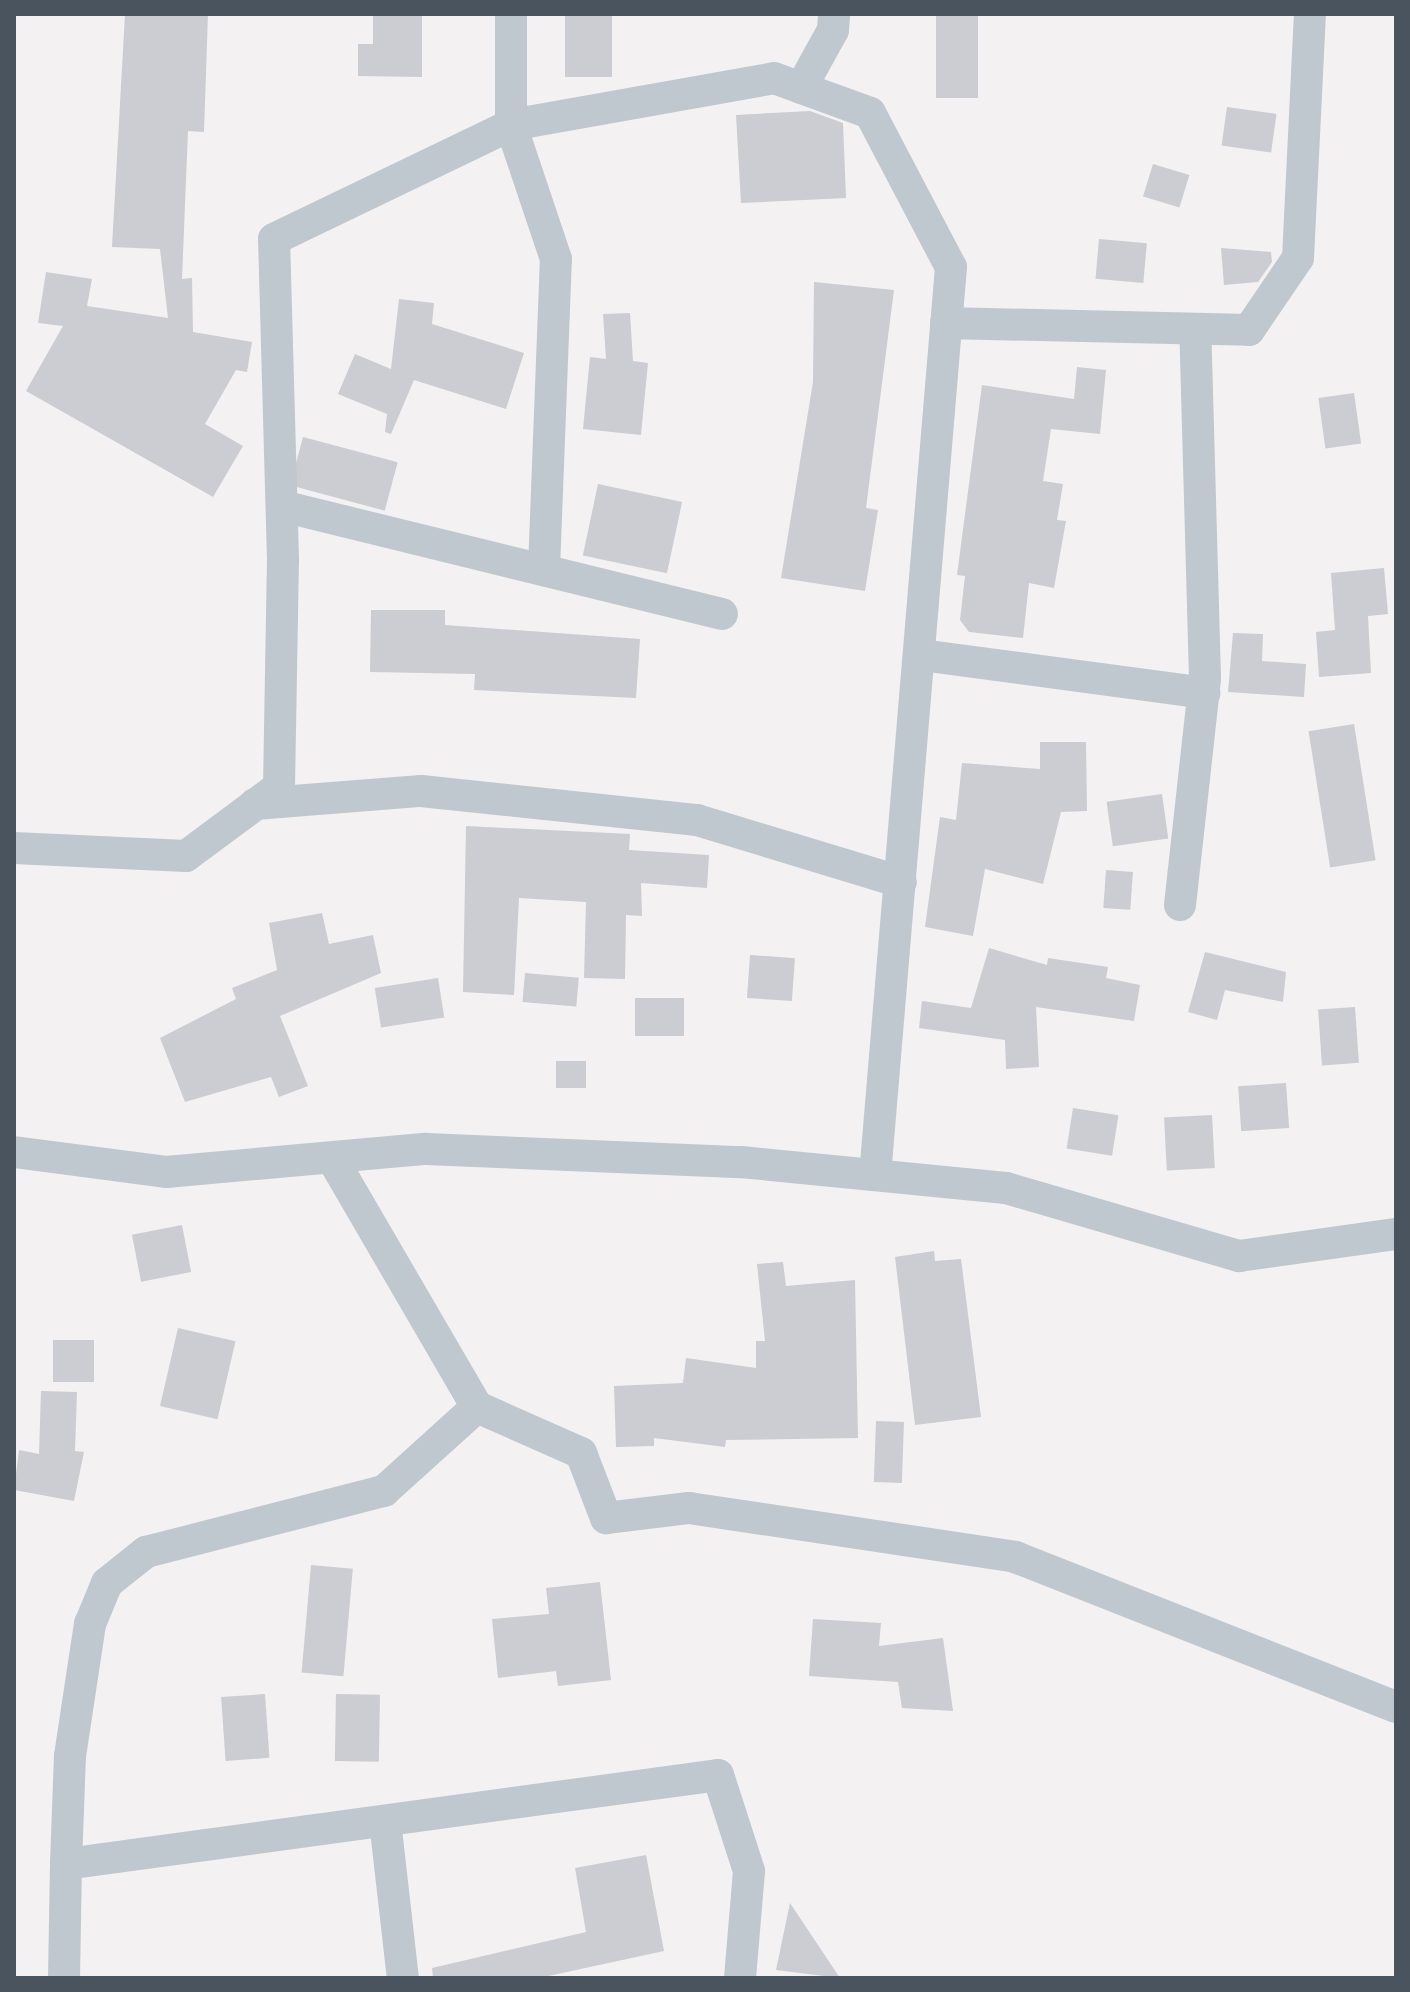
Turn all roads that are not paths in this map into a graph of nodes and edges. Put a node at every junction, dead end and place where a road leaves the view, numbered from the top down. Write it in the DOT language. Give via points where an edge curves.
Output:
graph roads {
  1 [pos="511,14"];
  2 [pos="834,14"];
  3 [pos="1310,14"];
  4 [pos="801,88"];
  5 [pos="511,125"];
  6 [pos="946,323"];
  7 [pos="1195,329"];
  8 [pos="282,506"];
  9 [pos="544,569"];
  10 [pos="722,614"];
  11 [pos="921,655"];
  12 [pos="1204,693"];
  13 [pos="255,804"];
  14 [pos="14,848"];
  15 [pos="901,882"];
  16 [pos="1180,905"];
  17 [pos="14,1152"];
  18 [pos="332,1158"];
  19 [pos="875,1175"];
  20 [pos="1396,1234"];
  21 [pos="477,1407"];
  22 [pos="1396,1707"];
  23 [pos="385,1821"];
  24 [pos="66,1864"];
  25 [pos="64,1978"];
  26 [pos="403,1978"];
  27 [pos="740,1978"];
  1 -- 5 [label="street"];
  2 -- 4 [label="street" via="833,30"];
  3 -- 7 [label="street" via="1298,258 1249,330"];
  4 -- 5 [label="street" via="774,78"];
  4 -- 6 [label="street" via="870,113 951,267"];
  5 -- 8 [label="street" via="274,239"];
  5 -- 9 [label="street" via="556,259"];
  6 -- 7 [label="street"];
  6 -- 11 [label="street"];
  7 -- 12 [label="street"];
  8 -- 9 [label="street"];
  8 -- 13 [label="street" via="279,787"];
  9 -- 10 [label="street"];
  11 -- 12 [label="street"];
  11 -- 15 [label="street"];
  12 -- 16 [label="street"];
  13 -- 14 [label="street" via="186,856"];
  13 -- 15 [label="street" via="421,791 697,820"];
  15 -- 19 [label="street"];
  17 -- 18 [label="street" via="166,1172"];
  18 -- 19 [label="street" via="426,1149"];
  18 -- 21 [label="street"];
  19 -- 20 [label="street" via="1006,1188 1239,1256"];
  21 -- 22 [label="street" via="581,1453 606,1518 689,1508 1015,1557"];
  21 -- 24 [label="street" via="384,1491 146,1552 107,1583 90,1624 70,1756"];
  23 -- 24 [label="street"];
  23 -- 26 [label="street"];
  23 -- 27 [label="street" via="718,1775 749,1871"];
  24 -- 25 [label="street"];
}
